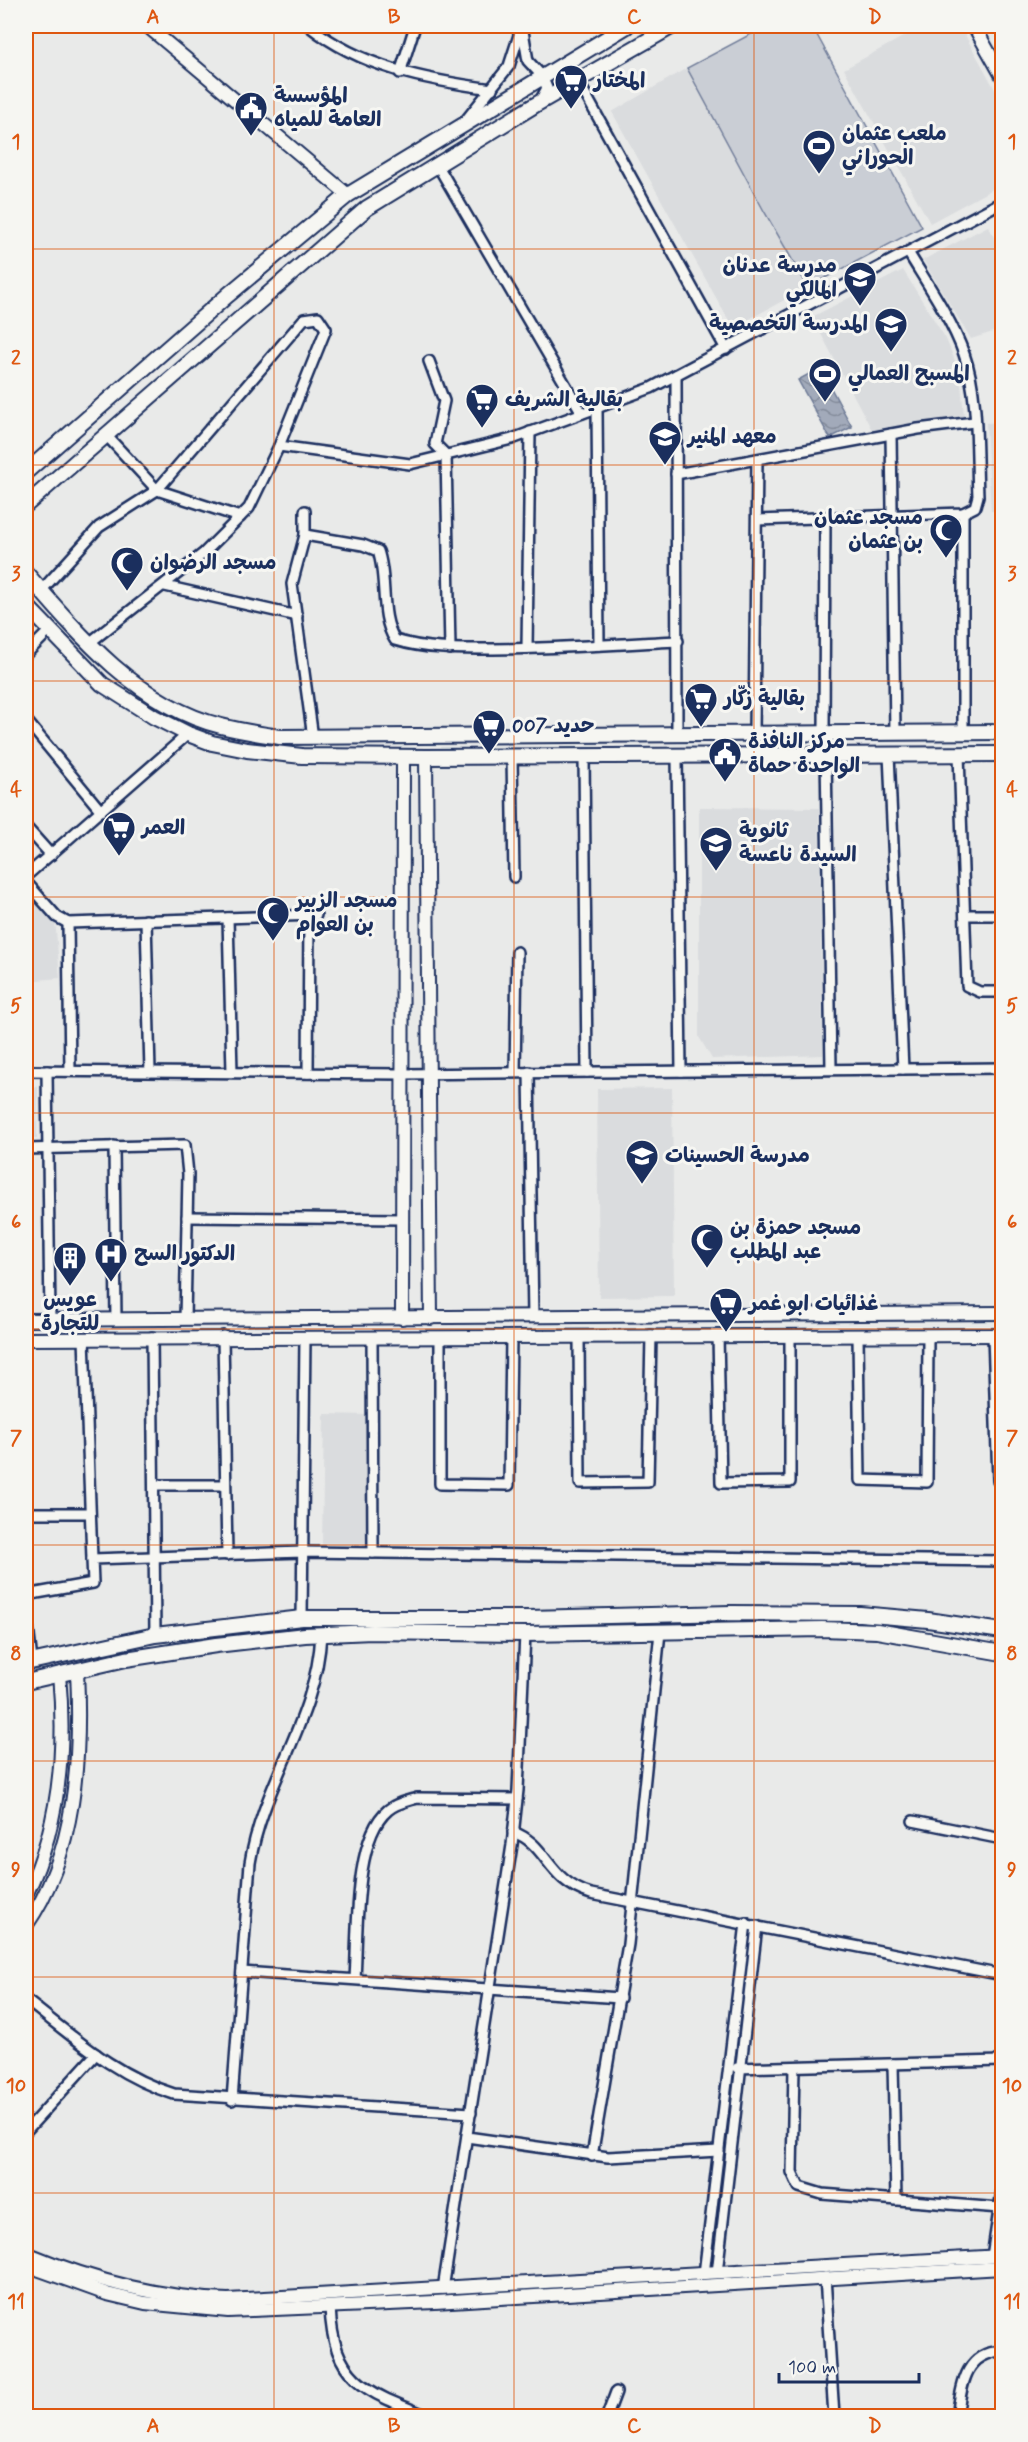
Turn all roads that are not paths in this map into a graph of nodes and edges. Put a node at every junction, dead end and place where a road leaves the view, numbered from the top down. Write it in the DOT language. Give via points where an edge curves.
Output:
graph roads {
  1 [pos="147,26"];
  2 [pos="157,26"];
  3 [pos="309,26"];
  4 [pos="415,26"];
  5 [pos="522,26"];
  6 [pos="627,26"];
  7 [pos="674,26"];
  8 [pos="974,26"];
  9 [pos="320,29"];
  10 [pos="400,72"];
  11 [pos="542,76"];
  12 [pos="1002,76"];
  13 [pos="578,81"];
  14 [pos="492,89"];
  15 [pos="535,105"];
  16 [pos="464,123"];
  17 [pos="438,166"];
  18 [pos="352,194"];
  19 [pos="1002,202"];
  20 [pos="908,252"];
  21 [pos="726,349"];
  22 [pos="429,361"];
  23 [pos="676,375"];
  24 [pos="597,408"];
  25 [pos="582,413"];
  26 [pos="974,422"];
  27 [pos="530,432"];
  28 [pos="891,434"];
  29 [pos="106,435"];
  30 [pos="279,446"];
  31 [pos="446,455"];
  32 [pos="757,459"];
  33 [pos="26,472"];
  34 [pos="676,474"];
  35 [pos="157,490"];
  36 [pos="26,505"];
  37 [pos="305,511"];
  38 [pos="963,513"];
  39 [pos="893,514"];
  40 [pos="240,517"];
  41 [pos="825,517"];
  42 [pos="757,520"];
  43 [pos="305,535"];
  44 [pos="26,573"];
  45 [pos="165,586"];
  46 [pos="41,591"];
  47 [pos="26,605"];
  48 [pos="297,616"];
  49 [pos="49,631"];
  50 [pos="678,641"];
  51 [pos="88,644"];
  52 [pos="599,645"];
  53 [pos="527,648"];
  54 [pos="450,649"];
  55 [pos="26,654"];
  56 [pos="26,720"];
  57 [pos="895,732"];
  58 [pos="963,732"];
  59 [pos="1002,732"];
  60 [pos="824,733"];
  61 [pos="854,733"];
  62 [pos="188,734"];
  63 [pos="754,734"];
  64 [pos="676,735"];
  65 [pos="445,737"];
  66 [pos="313,738"];
  67 [pos="389,738"];
  68 [pos="889,754"];
  69 [pos="959,754"];
  70 [pos="1002,754"];
  71 [pos="826,755"];
  72 [pos="856,755"];
  73 [pos="445,756"];
  74 [pos="512,756"];
  75 [pos="584,756"];
  76 [pos="396,757"];
  77 [pos="426,757"];
  78 [pos="677,757"];
  79 [pos="101,810"];
  80 [pos="26,827"];
  81 [pos="51,855"];
  82 [pos="26,876"];
  83 [pos="514,878"];
  84 [pos="26,882"];
  85 [pos="965,915"];
  86 [pos="1002,915"];
  87 [pos="228,918"];
  88 [pos="146,920"];
  89 [pos="68,923"];
  90 [pos="517,952"];
  91 [pos="1002,992"];
  92 [pos="1002,1068"];
  93 [pos="831,1069"];
  94 [pos="903,1069"];
  95 [pos="26,1071"];
  96 [pos="47,1071"];
  97 [pos="70,1071"];
  98 [pos="587,1071"];
  99 [pos="681,1071"];
  100 [pos="150,1072"];
  101 [pos="232,1072"];
  102 [pos="515,1072"];
  103 [pos="529,1072"];
  104 [pos="308,1073"];
  105 [pos="429,1073"];
  106 [pos="403,1074"];
  107 [pos="114,1146"];
  108 [pos="26,1149"];
  109 [pos="46,1149"];
  110 [pos="187,1216"];
  111 [pos="402,1220"];
  112 [pos="1002,1313"];
  113 [pos="533,1317"];
  114 [pos="402,1318"];
  115 [pos="431,1318"];
  116 [pos="185,1319"];
  117 [pos="26,1320"];
  118 [pos="50,1320"];
  119 [pos="116,1320"];
  120 [pos="651,1335"];
  121 [pos="718,1335"];
  122 [pos="998,1335"];
  123 [pos="223,1336"];
  124 [pos="579,1336"];
  125 [pos="790,1336"];
  126 [pos="858,1336"];
  127 [pos="152,1337"];
  128 [pos="305,1337"];
  129 [pos="372,1337"];
  130 [pos="440,1337"];
  131 [pos="512,1337"];
  132 [pos="927,1337"];
  133 [pos="84,1338"];
  134 [pos="26,1339"];
  135 [pos="1002,1481"];
  136 [pos="154,1485"];
  137 [pos="225,1485"];
  138 [pos="26,1513"];
  139 [pos="90,1513"];
  140 [pos="303,1552"];
  141 [pos="373,1553"];
  142 [pos="227,1555"];
  143 [pos="155,1557"];
  144 [pos="92,1559"];
  145 [pos="1002,1561"];
  146 [pos="26,1595"];
  147 [pos="26,1609"];
  148 [pos="302,1618"];
  149 [pos="1002,1631"];
  150 [pos="660,1632"];
  151 [pos="321,1634"];
  152 [pos="525,1634"];
  153 [pos="155,1635"];
  154 [pos="1002,1653"];
  155 [pos="29,1662"];
  156 [pos="77,1670"];
  157 [pos="59,1674"];
  158 [pos="26,1682"];
  159 [pos="517,1798"];
  160 [pos="913,1821"];
  161 [pos="513,1832"];
  162 [pos="1002,1839"];
  163 [pos="26,1895"];
  164 [pos="633,1903"];
  165 [pos="746,1923"];
  166 [pos="26,1926"];
  167 [pos="757,1926"];
  168 [pos="242,1972"];
  169 [pos="1002,1975"];
  170 [pos="355,1979"];
  171 [pos="491,1988"];
  172 [pos="620,1998"];
  173 [pos="26,2001"];
  174 [pos="96,2054"];
  175 [pos="1002,2061"];
  176 [pos="893,2064"];
  177 [pos="794,2067"];
  178 [pos="741,2068"];
  179 [pos="729,2069"];
  180 [pos="232,2100"];
  181 [pos="471,2113"];
  182 [pos="26,2130"];
  183 [pos="466,2137"];
  184 [pos="719,2151"];
  185 [pos="592,2156"];
  186 [pos="1002,2190"];
  187 [pos="896,2200"];
  188 [pos="1000,2208"];
  189 [pos="26,2253"];
  190 [pos="997,2257"];
  191 [pos="26,2265"];
  192 [pos="1002,2268"];
  193 [pos="717,2273"];
  194 [pos="704,2274"];
  195 [pos="825,2277"];
  196 [pos="443,2294"];
  197 [pos="330,2307"];
  198 [pos="1002,2351"];
  199 [pos="616,2392"];
  200 [pos="428,2416"];
  201 [pos="607,2416"];
  202 [pos="834,2416"];
  203 [pos="957,2416"];
  1 -- 18 [label="street"];
  2 -- 18 [label="street"];
  3 -- 9 [label="street"];
  4 -- 10 [label="street"];
  5 -- 11 [label="street" via="528,61"];
  5 -- 14 [label="street" via="509,66"];
  6 -- 11 [label="main road"];
  7 -- 13 [label="main road"];
  8 -- 12 [label="street"];
  9 -- 10 [label="street" via="361,58"];
  10 -- 14 [label="street"];
  11 -- 15 [label="street" via="547,88 543,99"];
  11 -- 16 [label="main road"];
  13 -- 15 [label="main road"];
  13 -- 21 [label="street"];
  14 -- 16 [label="street"];
  15 -- 17 [label="main road"];
  16 -- 18 [label="main road"];
  17 -- 25 [label="street"];
  17 -- 29 [label="main road" via="367,208"];
  18 -- 33 [label="main road"];
  19 -- 20 [label="street"];
  20 -- 21 [label="street"];
  20 -- 26 [label="street" via="964,354"];
  21 -- 23 [label="street"];
  22 -- 31 [label="street" via="444,401 435,444"];
  23 -- 24 [label="street"];
  23 -- 34 [label="street"];
  24 -- 25 [label="street"];
  24 -- 52 [label="street"];
  25 -- 27 [label="street"];
  26 -- 28 [label="street"];
  26 -- 38 [label="street" via="978,496 975,507"];
  27 -- 31 [label="street"];
  27 -- 53 [label="street"];
  28 -- 32 [label="street"];
  28 -- 39 [label="street"];
  29 -- 35 [label="street"];
  29 -- 36 [label="main road"];
  30 -- 31 [label="street" via="410,464"];
  30 -- 35 [label="street" via="326,329 318,317 304,319"];
  30 -- 40 [label="street" via="257,493"];
  31 -- 54 [label="street"];
  32 -- 34 [label="street"];
  32 -- 42 [label="street"];
  34 -- 50 [label="street"];
  35 -- 40 [label="street"];
  35 -- 46 [label="street" via="99,527"];
  37 -- 43 [label="street"];
  38 -- 39 [label="street"];
  38 -- 58 [label="street"];
  39 -- 41 [label="street"];
  39 -- 57 [label="street"];
  40 -- 45 [label="street"];
  41 -- 42 [label="street"];
  41 -- 60 [label="street"];
  42 -- 63 [label="street"];
  43 -- 48 [label="street" via="292,584"];
  43 -- 54 [label="street" via="378,551 388,630 395,640"];
  44 -- 46 [label="main road"];
  45 -- 48 [label="street"];
  45 -- 51 [label="street"];
  46 -- 51 [label="main road"];
  47 -- 49 [label="main road"];
  48 -- 66 [label="street"];
  49 -- 55 [label="street"];
  49 -- 62 [label="main road" via="102,684"];
  50 -- 52 [label="street"];
  50 -- 64 [label="street"];
  51 -- 66 [label="main road" via="165,703 209,722 280,737"];
  52 -- 53 [label="street"];
  53 -- 54 [label="street"];
  56 -- 79 [label="street"];
  57 -- 58 [label="main road"];
  57 -- 61 [label="main road"];
  58 -- 59 [label="main road"];
  60 -- 61 [label="main road"];
  60 -- 63 [label="main road"];
  61 -- 72 [label="main road"];
  62 -- 76 [label="main road" via="247,750 302,756"];
  62 -- 79 [label="street"];
  63 -- 64 [label="main road"];
  64 -- 65 [label="main road"];
  65 -- 67 [label="main road"];
  65 -- 73 [label="main road"];
  66 -- 67 [label="main road"];
  67 -- 76 [label="main road"];
  68 -- 69 [label="main road"];
  68 -- 72 [label="main road"];
  68 -- 94 [label="street"];
  69 -- 70 [label="main road"];
  69 -- 85 [label="street"];
  71 -- 72 [label="main road"];
  71 -- 78 [label="main road"];
  71 -- 93 [label="street"];
  73 -- 74 [label="main road"];
  73 -- 77 [label="main road"];
  74 -- 75 [label="main road"];
  74 -- 83 [label="street"];
  75 -- 78 [label="main road"];
  75 -- 98 [label="street"];
  76 -- 77 [label="main road"];
  76 -- 106 [label="street"];
  77 -- 105 [label="street"];
  78 -- 99 [label="street"];
  79 -- 81 [label="street"];
  80 -- 81 [label="street"];
  81 -- 82 [label="street"];
  84 -- 89 [label="street" via="57,917"];
  85 -- 86 [label="street"];
  85 -- 91 [label="street" via="967,986 980,992"];
  87 -- 88 [label="street"];
  87 -- 101 [label="street"];
  87 -- 104 [label="street" via="313,915"];
  88 -- 89 [label="street"];
  88 -- 100 [label="street"];
  89 -- 97 [label="street"];
  90 -- 102 [label="street"];
  92 -- 94 [label="street"];
  93 -- 94 [label="street"];
  93 -- 99 [label="street"];
  95 -- 96 [label="street"];
  96 -- 97 [label="street"];
  96 -- 109 [label="street"];
  97 -- 100 [label="street"];
  98 -- 99 [label="street"];
  98 -- 103 [label="street"];
  100 -- 101 [label="street"];
  101 -- 104 [label="street"];
  102 -- 103 [label="street"];
  102 -- 105 [label="street"];
  103 -- 113 [label="street"];
  104 -- 106 [label="street"];
  105 -- 106 [label="street"];
  105 -- 115 [label="street"];
  106 -- 111 [label="street"];
  107 -- 109 [label="street"];
  107 -- 110 [label="street" via="185,1144"];
  107 -- 119 [label="street"];
  108 -- 109 [label="street"];
  109 -- 118 [label="street"];
  110 -- 111 [label="street"];
  110 -- 116 [label="street"];
  111 -- 114 [label="street"];
  112 -- 113 [label="street"];
  113 -- 115 [label="street"];
  114 -- 115 [label="street"];
  114 -- 116 [label="street"];
  116 -- 119 [label="street"];
  117 -- 118 [label="street"];
  118 -- 119 [label="street"];
  120 -- 121 [label="street"];
  120 -- 124 [label="street"];
  120 -- 124 [label="street" via="648,1482 580,1483"];
  121 -- 125 [label="street"];
  121 -- 125 [label="street" via="721,1483 790,1482"];
  122 -- 132 [label="street"];
  122 -- 135 [label="street" via="998,1481"];
  123 -- 127 [label="street"];
  123 -- 128 [label="street"];
  123 -- 137 [label="street"];
  124 -- 131 [label="street"];
  125 -- 126 [label="street"];
  126 -- 132 [label="street"];
  126 -- 132 [label="street" via="860,1480 927,1482"];
  127 -- 133 [label="street"];
  127 -- 136 [label="street"];
  128 -- 129 [label="street"];
  128 -- 140 [label="street"];
  129 -- 130 [label="street"];
  129 -- 141 [label="street"];
  130 -- 131 [label="street"];
  130 -- 131 [label="street" via="440,1484 510,1485"];
  133 -- 134 [label="street"];
  133 -- 139 [label="street"];
  136 -- 137 [label="street"];
  136 -- 143 [label="street"];
  137 -- 142 [label="street"];
  138 -- 139 [label="street"];
  139 -- 144 [label="street"];
  140 -- 141 [label="street"];
  140 -- 142 [label="street"];
  140 -- 148 [label="street"];
  141 -- 145 [label="street"];
  142 -- 143 [label="street"];
  143 -- 144 [label="street"];
  143 -- 153 [label="street"];
  144 -- 146 [label="street" via="93,1583"];
  147 -- 155 [label="street"];
  148 -- 149 [label="main road" via="860,1614"];
  148 -- 153 [label="main road"];
  150 -- 152 [label="main road"];
  150 -- 154 [label="main road" via="877,1631"];
  150 -- 164 [label="street"];
  151 -- 152 [label="main road"];
  151 -- 156 [label="main road" via="216,1645"];
  151 -- 168 [label="street" via="317,1677 308,1706 254,1837"];
  152 -- 159 [label="street"];
  153 -- 155 [label="main road"];
  156 -- 157 [label="main road"];
  156 -- 166 [label="street" via="74,1793 65,1838"];
  157 -- 158 [label="main road"];
  157 -- 163 [label="street" via="62,1738 58,1791 50,1834"];
  159 -- 161 [label="street"];
  159 -- 170 [label="street" via="417,1798 387,1810 376,1825 365,1858"];
  160 -- 162 [label="street"];
  161 -- 164 [label="street" via="531,1842 555,1873 571,1886"];
  161 -- 171 [label="street"];
  164 -- 165 [label="street"];
  164 -- 172 [label="street"];
  165 -- 167 [label="street"];
  165 -- 179 [label="street"];
  167 -- 169 [label="street"];
  167 -- 178 [label="street"];
  168 -- 170 [label="street"];
  168 -- 180 [label="street"];
  170 -- 171 [label="street"];
  171 -- 172 [label="street"];
  171 -- 181 [label="street"];
  172 -- 185 [label="street"];
  173 -- 174 [label="street"];
  174 -- 180 [label="street" via="144,2085 174,2094"];
  174 -- 182 [label="street"];
  175 -- 176 [label="street"];
  176 -- 177 [label="street"];
  176 -- 187 [label="street"];
  177 -- 178 [label="street"];
  177 -- 187 [label="street" via="792,2172 799,2187 822,2194"];
  178 -- 179 [label="street"];
  178 -- 193 [label="street"];
  179 -- 184 [label="street"];
  180 -- 181 [label="street"];
  181 -- 183 [label="street"];
  183 -- 185 [label="street"];
  183 -- 196 [label="street"];
  184 -- 185 [label="street"];
  184 -- 194 [label="street"];
  186 -- 188 [label="street"];
  187 -- 188 [label="street"];
  188 -- 190 [label="street"];
  189 -- 196 [label="street" via="108,2283 188,2297"];
  190 -- 193 [label="street"];
  191 -- 197 [label="street" via="106,2294 145,2302 228,2311"];
  192 -- 195 [label="street"];
  193 -- 194 [label="street"];
  194 -- 196 [label="street"];
  195 -- 196 [label="street"];
  195 -- 202 [label="street"];
  196 -- 197 [label="street"];
  197 -- 200 [label="street" via="335,2348 356,2380 382,2399"];
  198 -- 203 [label="street" via="984,2355 969,2368"];
  199 -- 201 [label="street"];
}
